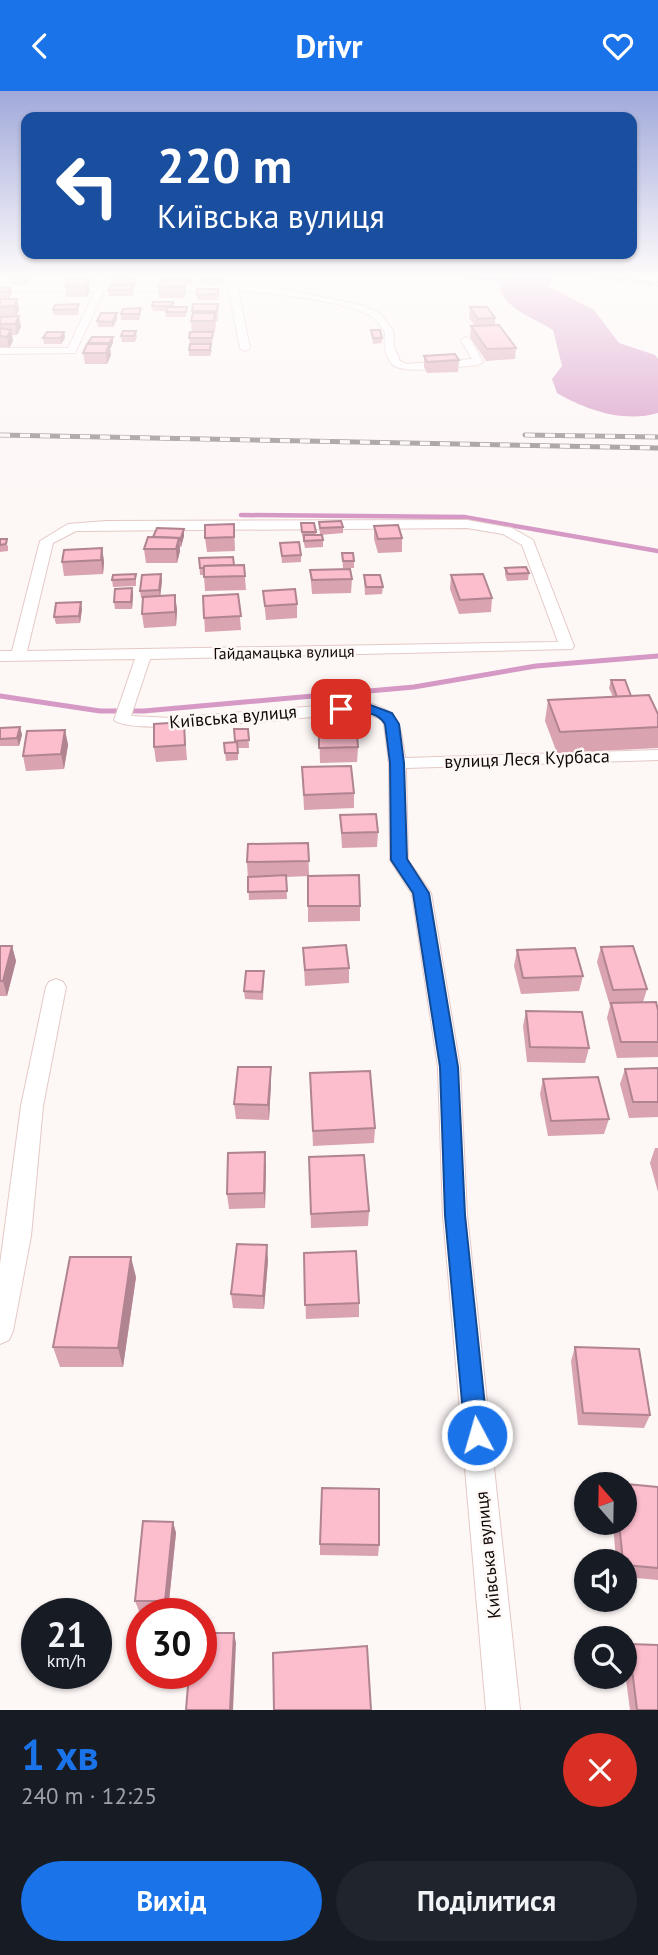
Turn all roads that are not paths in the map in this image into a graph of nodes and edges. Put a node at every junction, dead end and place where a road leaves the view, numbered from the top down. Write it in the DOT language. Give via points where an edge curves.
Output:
graph roads {
  1 [pos="391,352"];
  2 [pos="472,352"];
  3 [pos="144,655"];
  4 [pos="0,656"];
  5 [pos="18,656"];
  6 [pos="658,755"];
  7 [pos="397,763"];
  8 [pos="55,987"];
  9 [pos="0,1331"];
  10 [pos="503,1710"];
  1 -- 2 [label="street" via="399,366 478,362"];
  3 -- 5 [label="street, Гайдамацька вулиця"];
  3 -- 5 [label="street, Гайдамацька вулиця" via="568,646 527,543 508,531 467,524 106,525 73,527 47,541"];
  3 -- 7 [label="street, Київська вулиця" via="124,709 134,722 365,707 387,716 392,724"];
  4 -- 5 [label="street, Гайдамацька вулиця"];
  6 -- 7 [label="street, вулиця Леся Курбаса"];
  7 -- 10 [label="street, Київська вулиця" via="399,860 421,893 449,1067 455,1215"];
  8 -- 9 [label="street" via="32,1106 18,1236"];
}
